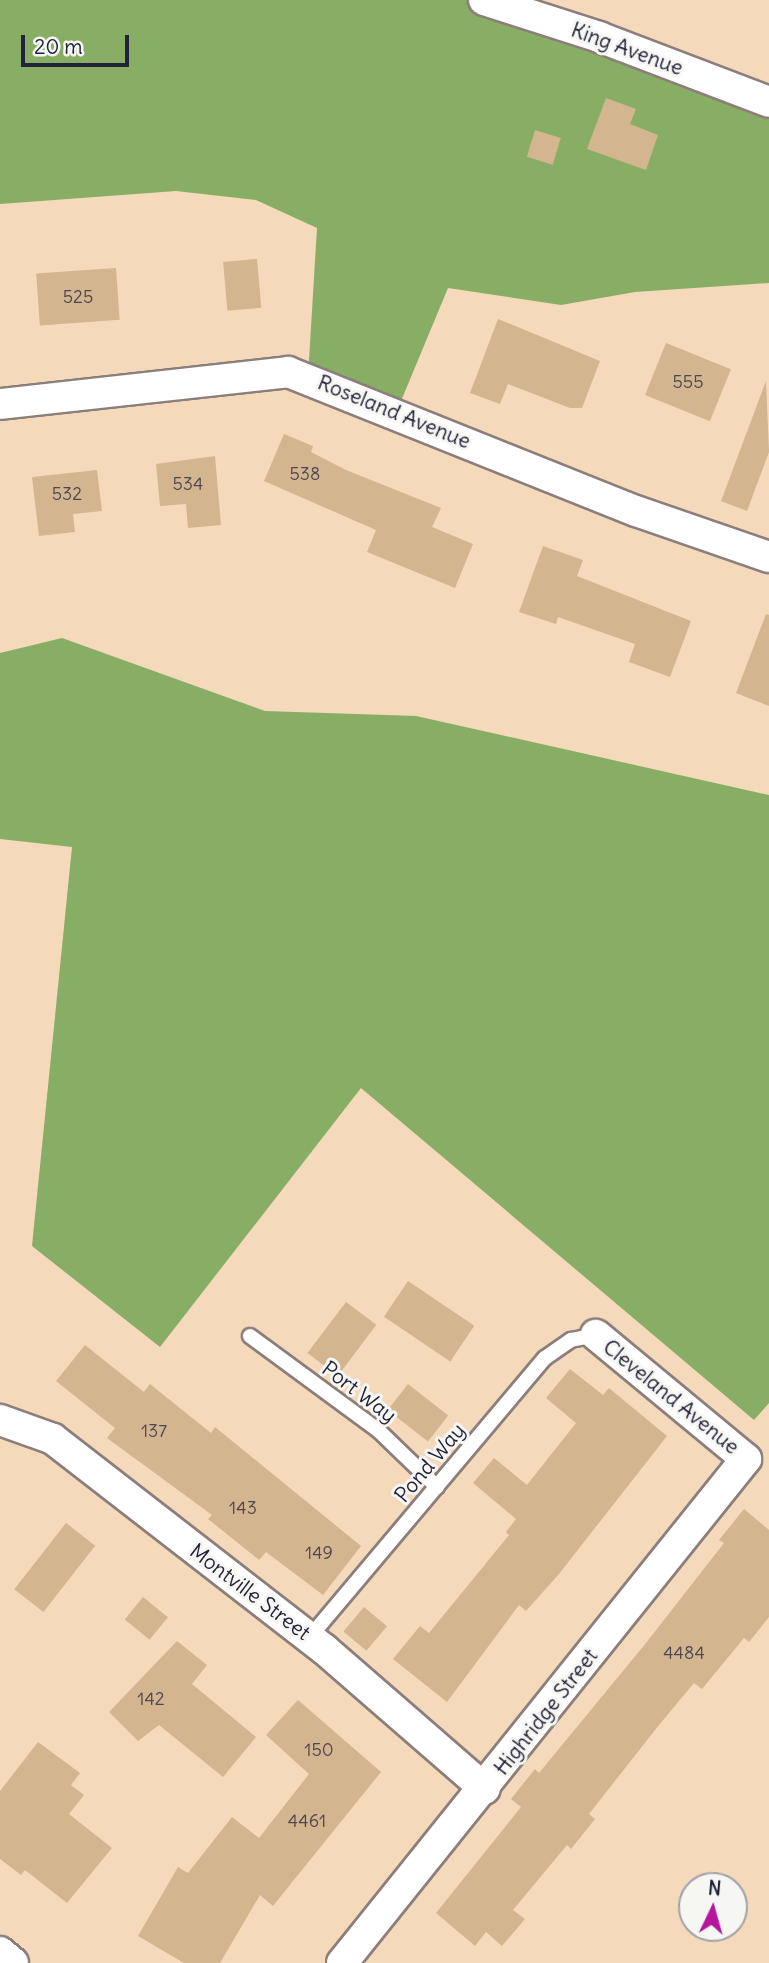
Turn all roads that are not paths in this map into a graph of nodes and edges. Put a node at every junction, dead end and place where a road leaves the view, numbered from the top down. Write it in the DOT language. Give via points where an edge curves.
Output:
graph roads {
  1 [pos="484,0"];
  2 [pos="769,102"];
  3 [pos="0,404"];
  4 [pos="769,557"];
  5 [pos="596,1335"];
  6 [pos="250,1336"];
  7 [pos="0,1420"];
  8 [pos="746,1459"];
  9 [pos="437,1487"];
  10 [pos="309,1637"];
  11 [pos="485,1789"];
  12 [pos="0,1952"];
  13 [pos="13,1963"];
  14 [pos="342,1963"];
  1 -- 2 [label="street, King Avenue" via="599,37"];
  3 -- 4 [label="street, Roseland Avenue" via="288,372 636,511"];
  5 -- 8 [label="street, Cleveland Avenue"];
  5 -- 9 [label="lane, Pond Way" via="571,1340 545,1359"];
  6 -- 9 [label="lane, Port Way" via="378,1430"];
  7 -- 10 [label="street, Montville Street" via="53,1439"];
  8 -- 11 [label="street, Highridge Street"];
  9 -- 10 [label="lane, Pond Way"];
  10 -- 11 [label="street, Montville Street"];
  11 -- 14 [label="street, Highridge Street"];
  12 -- 13 [label="street"];
}
